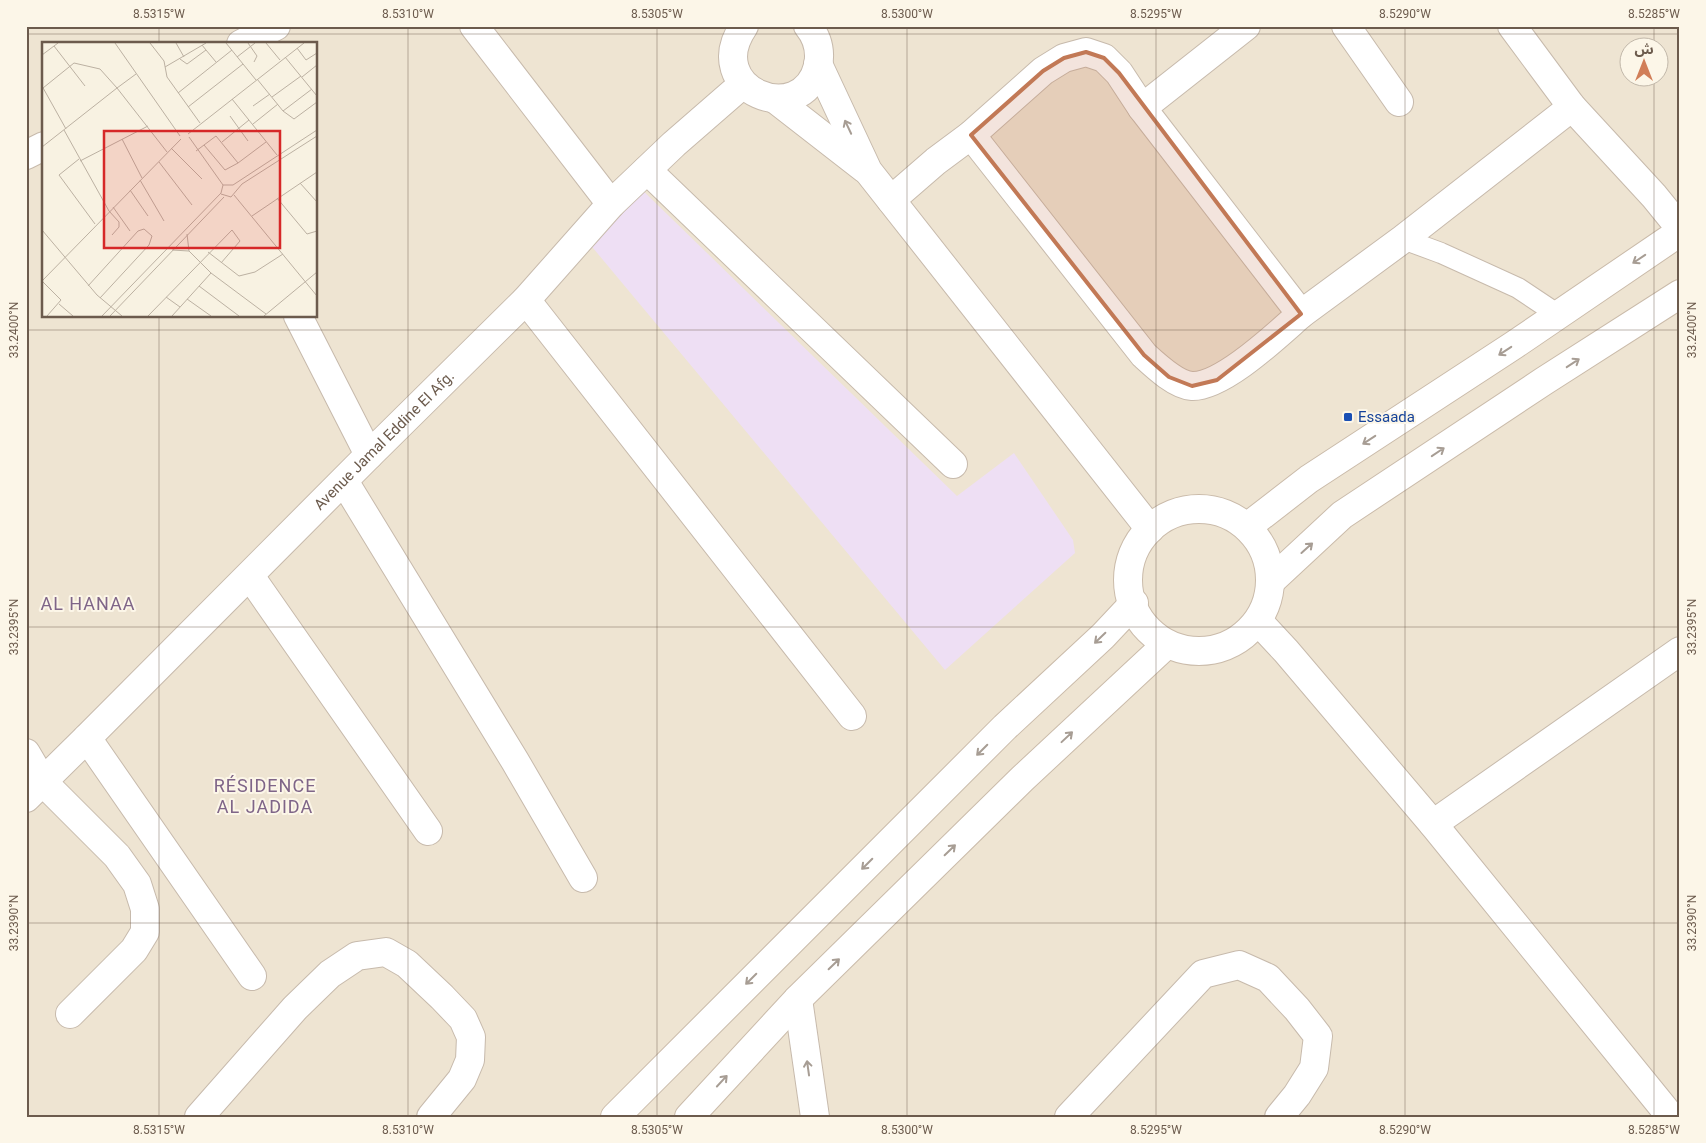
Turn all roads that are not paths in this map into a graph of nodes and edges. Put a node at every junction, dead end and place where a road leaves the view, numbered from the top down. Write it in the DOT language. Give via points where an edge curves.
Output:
graph roads {
  1 [pos="276,26"];
  2 [pos="474,26"];
  3 [pos="1246,26"];
  4 [pos="1346,26"];
  5 [pos="1512,26"];
  6 [pos="809,27"];
  7 [pos="733,33"];
  8 [pos="245,42"];
  9 [pos="818,64"];
  10 [pos="743,84"];
  11 [pos="775,99"];
  12 [pos="1399,102"];
  13 [pos="1572,107"];
  14 [pos="1142,108"];
  15 [pos="971,135"];
  16 [pos="42,147"];
  17 [pos="26,155"];
  18 [pos="646,170"];
  19 [pos="868,171"];
  20 [pos="891,200"];
  21 [pos="611,204"];
  22 [pos="1680,228"];
  23 [pos="1680,232"];
  24 [pos="1403,238"];
  25 [pos="1680,294"];
  26 [pos="526,300"];
  27 [pos="1301,314"];
  28 [pos="1557,314"];
  29 [pos="299,318"];
  30 [pos="369,455"];
  31 [pos="953,464"];
  32 [pos="344,481"];
  33 [pos="1247,527"];
  34 [pos="1150,529"];
  35 [pos="250,576"];
  36 [pos="1271,581"];
  37 [pos="1134,603"];
  38 [pos="1258,621"];
  39 [pos="1167,644"];
  40 [pos="1680,651"];
  41 [pos="852,716"];
  42 [pos="87,738"];
  43 [pos="26,753"];
  44 [pos="35,790"];
  45 [pos="1433,824"];
  46 [pos="428,831"];
  47 [pos="583,878"];
  48 [pos="252,976"];
  49 [pos="798,999"];
  50 [pos="70,1014"];
  51 [pos="199,1117"];
  52 [pos="431,1117"];
  53 [pos="614,1117"];
  54 [pos="688,1117"];
  55 [pos="814,1117"];
  56 [pos="1069,1117"];
  57 [pos="1279,1117"];
  58 [pos="1671,1117"];
  1 -- 8 [label="street"];
  2 -- 21 [label="street"];
  3 -- 14 [label="street"];
  4 -- 12 [label="street"];
  5 -- 13 [label="street"];
  6 -- 9 [label="street" via="816,38"];
  7 -- 10 [label="street" via="732,61"];
  9 -- 11 [label="street" via="808,85 798,93"];
  19 -- 9 [label="street, one-way"];
  10 -- 11 [label="street" via="752,92"];
  10 -- 18 [label="street, Avenue Jamal Eddine El Afg."];
  11 -- 19 [label="street"];
  13 -- 22 [label="street"];
  13 -- 24 [label="street"];
  14 -- 15 [label="street" via="1119,72 1104,58 1086,52 1064,58 1043,71"];
  14 -- 27 [label="street"];
  15 -- 20 [label="street"];
  15 -- 27 [label="street" via="1144,355 1169,377 1192,386 1216,380 1250,358"];
  16 -- 17 [label="street"];
  18 -- 21 [label="street, Avenue Jamal Eddine El Afg."];
  18 -- 31 [label="street"];
  19 -- 20 [label="street"];
  20 -- 34 [label="street"];
  21 -- 26 [label="street, Avenue Jamal Eddine El Afg."];
  23 -- 28 [label="street, one-way"];
  24 -- 27 [label="street"];
  24 -- 28 [label="lane" via="1518,288"];
  36 -- 25 [label="street, one-way" via="1342,516"];
  26 -- 30 [label="street, Avenue Jamal Eddine El Afg."];
  26 -- 41 [label="street"];
  28 -- 33 [label="street, one-way" via="1309,479"];
  29 -- 30 [label="street"];
  30 -- 32 [label="street, Avenue Jamal Eddine El Afg."];
  32 -- 35 [label="street, Avenue Jamal Eddine El Afg."];
  32 -- 47 [label="street"];
  33 -- 34 [label="street" via="1230,516 1211,510 1190,509 1171,515"];
  33 -- 36 [label="street" via="1263,548"];
  34 -- 37 [label="street" via="1140,540 1131,559 1128,578"];
  35 -- 42 [label="street, Avenue Jamal Eddine El Afg."];
  35 -- 46 [label="street"];
  36 -- 38 [label="street"];
  37 -- 39 [label="street" via="1139,618"];
  37 -- 53 [label="street, one-way"];
  38 -- 39 [label="street" via="1228,645 1209,650 1188,650"];
  38 -- 45 [label="street"];
  49 -- 39 [label="street, one-way" via="1022,779"];
  40 -- 45 [label="street"];
  42 -- 44 [label="street, Avenue Jamal Eddine El Afg."];
  42 -- 48 [label="street"];
  43 -- 44 [label="street"];
  44 -- 50 [label="street" via="117,856 137,884 145,909 145,932 134,950"];
  45 -- 58 [label="street"];
  54 -- 49 [label="street, one-way"];
  55 -- 49 [label="street, one-way"];
  51 -- 52 [label="street" via="295,1008 330,974 357,956 386,952 407,964 442,997 463,1020 471,1037 470,1060 462,1079"];
  56 -- 57 [label="street" via="1203,974 1240,965 1268,978 1318,1036 1314,1068"];
}
